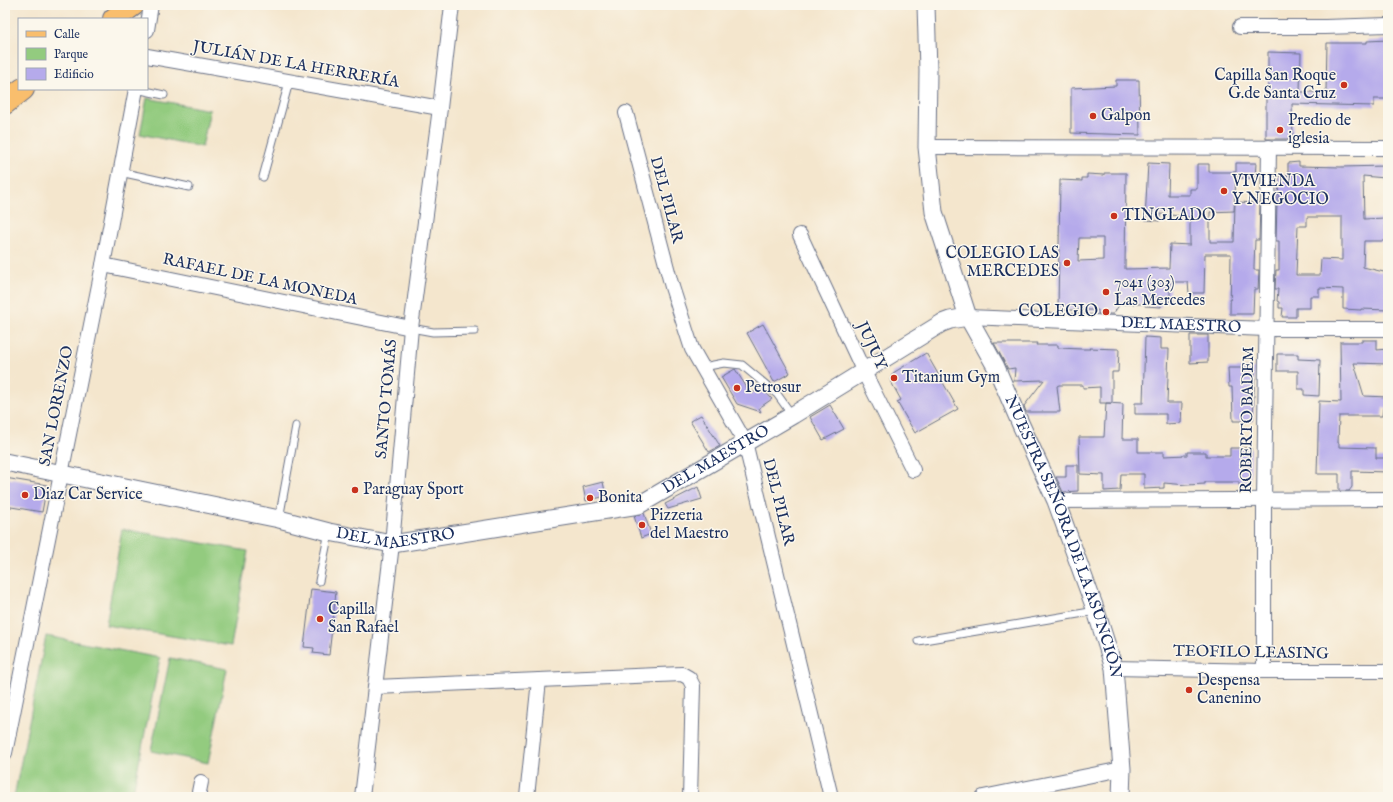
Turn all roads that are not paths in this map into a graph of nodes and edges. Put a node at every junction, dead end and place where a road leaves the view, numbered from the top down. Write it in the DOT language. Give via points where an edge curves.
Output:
graph roads {
  1 [pos="133,5"];
  2 [pos="151,5"];
  3 [pos="452,5"];
  4 [pos="926,5"];
  5 [pos="115,18"];
  6 [pos="148,24"];
  7 [pos="1388,25"];
  8 [pos="1240,27"];
  9 [pos="148,56"];
  10 [pos="289,82"];
  11 [pos="22,90"];
  12 [pos="136,90"];
  13 [pos="140,90"];
  14 [pos="164,96"];
  15 [pos="5,103"];
  16 [pos="440,108"];
  17 [pos="626,113"];
  18 [pos="927,146"];
  19 [pos="1269,146"];
  20 [pos="1388,148"];
  21 [pos="120,172"];
  22 [pos="263,177"];
  23 [pos="189,187"];
  24 [pos="800,235"];
  25 [pos="102,265"];
  26 [pos="968,317"];
  27 [pos="410,328"];
  28 [pos="1266,329"];
  29 [pos="1388,329"];
  30 [pos="475,331"];
  31 [pos="703,367"];
  32 [pos="864,372"];
  33 [pos="792,415"];
  34 [pos="296,426"];
  35 [pos="746,442"];
  36 [pos="5,462"];
  37 [pos="913,470"];
  38 [pos="61,474"];
  39 [pos="1388,499"];
  40 [pos="1264,500"];
  41 [pos="1056,501"];
  42 [pos="279,519"];
  43 [pos="329,532"];
  44 [pos="392,544"];
  45 [pos="319,581"];
  46 [pos="1096,610"];
  47 [pos="918,641"];
  48 [pos="1114,668"];
  49 [pos="1264,671"];
  50 [pos="1388,672"];
  51 [pos="539,680"];
  52 [pos="375,687"];
  53 [pos="5,753"];
  54 [pos="1122,768"];
  55 [pos="202,782"];
  56 [pos="198,797"];
  57 [pos="362,797"];
  58 [pos="527,797"];
  59 [pos="690,797"];
  60 [pos="831,797"];
  61 [pos="982,797"];
  62 [pos="1121,797"];
  1 -- 5 [label="main road"];
  2 -- 6 [label="street"];
  3 -- 16 [label="street, SANTO TOMÁS"];
  4 -- 18 [label="street, NUESTRA SEÑORA DE LA ASUNCIÓN"];
  7 -- 8 [label="street"];
  9 -- 10 [label="street, JULIÁN DE LA HERRERÍA"];
  10 -- 16 [label="street, JULIÁN DE LA HERRERÍA"];
  10 -- 22 [label="lane"];
  11 -- 15 [label="main road"];
  12 -- 21 [label="street, SAN LORENZO"];
  13 -- 14 [label="lane"];
  16 -- 27 [label="street, SANTO TOMÁS"];
  17 -- 31 [label="street, DEL PILAR" via="672,288 692,349"];
  18 -- 19 [label="street"];
  18 -- 26 [label="street, NUESTRA SEÑORA DE LA ASUNCIÓN" via="934,212"];
  19 -- 20 [label="street"];
  19 -- 28 [label="street, ROBERTO BADEM"];
  21 -- 23 [label="lane"];
  21 -- 25 [label="street, SAN LORENZO"];
  24 -- 32 [label="street, JUJUY"];
  25 -- 27 [label="street, RAFAEL DE LA MONEDA"];
  25 -- 38 [label="street, SAN LORENZO"];
  26 -- 28 [label="street, DEL MAESTRO"];
  26 -- 32 [label="street, DEL MAESTRO" via="942,323"];
  26 -- 41 [label="street, NUESTRA SEÑORA DE LA ASUNCIÓN" via="996,367"];
  27 -- 30 [label="lane" via="433,332"];
  27 -- 44 [label="street, SANTO TOMÁS"];
  28 -- 29 [label="street, DEL MAESTRO"];
  28 -- 40 [label="street, ROBERTO BADEM"];
  31 -- 33 [label="lane" via="724,363 742,365 777,394"];
  31 -- 35 [label="street, DEL PILAR"];
  32 -- 33 [label="street, DEL MAESTRO"];
  32 -- 37 [label="street, JUJUY"];
  33 -- 35 [label="street, DEL MAESTRO"];
  34 -- 42 [label="lane"];
  35 -- 44 [label="street, DEL MAESTRO" via="639,504"];
  35 -- 60 [label="street, DEL PILAR"];
  36 -- 38 [label="street, DEL MAESTRO"];
  38 -- 42 [label="street, DEL MAESTRO"];
  38 -- 53 [label="street, SAN LORENZO"];
  39 -- 40 [label="street"];
  40 -- 41 [label="street"];
  40 -- 49 [label="street, ROBERTO BADEM"];
  41 -- 46 [label="street, NUESTRA SEÑORA DE LA ASUNCIÓN"];
  42 -- 43 [label="street, DEL MAESTRO"];
  43 -- 44 [label="street, DEL MAESTRO"];
  43 -- 45 [label="lane"];
  44 -- 52 [label="street, SANTO TOMÁS"];
  46 -- 47 [label="lane"];
  46 -- 48 [label="street, NUESTRA SEÑORA DE LA ASUNCIÓN"];
  48 -- 49 [label="street, TEOFILO LEASING"];
  48 -- 54 [label="street, NUESTRA SEÑORA DE LA ASUNCIÓN"];
  49 -- 50 [label="street, TEOFILO LEASING"];
  51 -- 52 [label="street"];
  51 -- 58 [label="street"];
  51 -- 59 [label="street" via="682,674 689,678 693,686"];
  52 -- 57 [label="street, SANTO TOMÁS"];
  54 -- 61 [label="street"];
  54 -- 62 [label="street, NUESTRA SEÑORA DE LA ASUNCIÓN"];
  55 -- 56 [label="street"];
}
